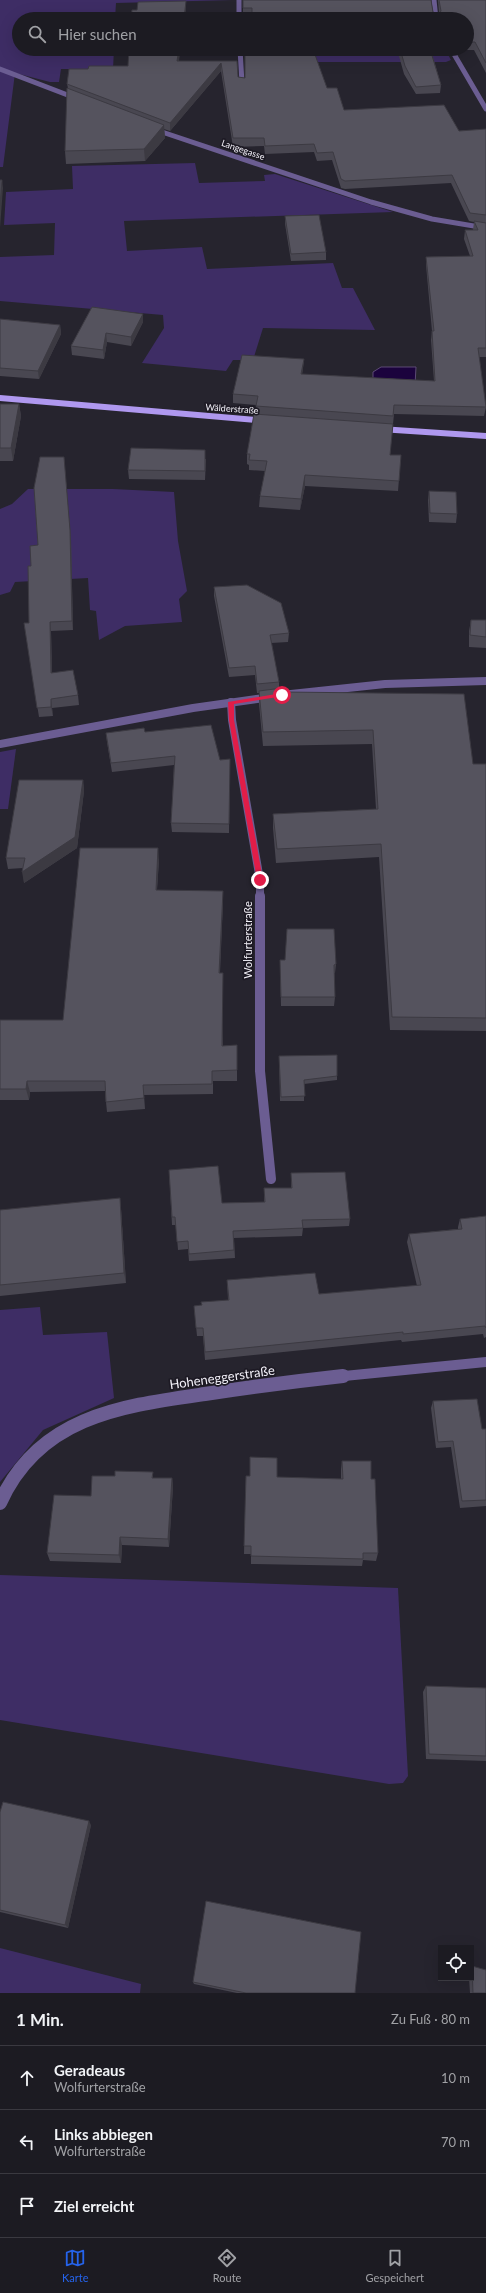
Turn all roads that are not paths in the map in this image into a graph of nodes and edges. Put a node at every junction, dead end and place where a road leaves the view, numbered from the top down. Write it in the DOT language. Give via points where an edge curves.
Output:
graph roads {
  1 [pos="239,0"];
  2 [pos="434,0"];
  3 [pos="239,12"];
  4 [pos="435,12"];
  5 [pos="240,56"];
  6 [pos="455,56"];
  7 [pos="0,69"];
  8 [pos="242,83"];
  9 [pos="84,102"];
  10 [pos="486,109"];
  11 [pos="146,127"];
  12 [pos="486,228"];
  13 [pos="0,398"];
  14 [pos="278,422"];
  15 [pos="369,428"];
  16 [pos="486,436"];
  17 [pos="486,681"];
  18 [pos="231,702"];
  19 [pos="0,744"];
  20 [pos="271,1180"];
  21 [pos="486,1362"];
  22 [pos="0,1503"];
  1 -- 3 [label="street"];
  2 -- 4 [label="street"];
  5 -- 8 [label="street"];
  6 -- 10 [label="street"];
  7 -- 9 [label="street"];
  11 -- 12 [label="street, Langegasse" via="377,204 432,219"];
  13 -- 14 [label="main road, Wälderstraße"];
  15 -- 16 [label="main road"];
  17 -- 18 [label="street" via="385,684"];
  18 -- 19 [label="street"];
  18 -- 20 [label="street, Wolfurterstraße" via="260,880 260,1071"];
  21 -- 22 [label="street, Hoheneggerstraße" via="235,1389 127,1406 79,1422 48,1442 21,1469"];
}
